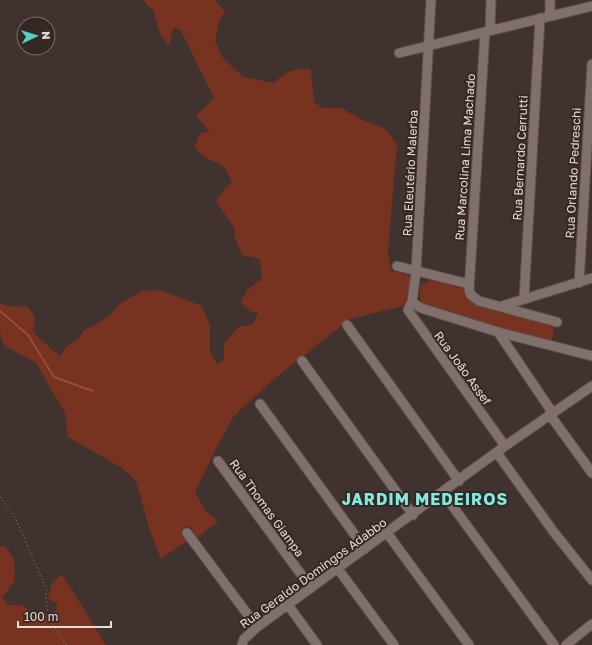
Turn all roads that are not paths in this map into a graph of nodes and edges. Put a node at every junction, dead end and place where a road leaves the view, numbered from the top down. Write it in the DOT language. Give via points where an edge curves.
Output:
graph roads {
  1 [pos="431,0"];
  2 [pos="491,0"];
  3 [pos="550,0"];
  4 [pos="592,6"];
  5 [pos="550,15"];
  6 [pos="540,18"];
  7 [pos="487,32"];
  8 [pos="430,46"];
  9 [pos="399,53"];
  10 [pos="592,64"];
  11 [pos="397,266"];
  12 [pos="416,271"];
  13 [pos="592,278"];
  14 [pos="579,283"];
  15 [pos="469,284"];
  16 [pos="524,299"];
  17 [pos="412,302"];
  18 [pos="501,306"];
  19 [pos="557,322"];
  20 [pos="347,326"];
  21 [pos="498,332"];
  22 [pos="592,356"];
  23 [pos="302,361"];
  24 [pos="592,386"];
  25 [pos="260,404"];
  26 [pos="550,415"];
  27 [pos="505,446"];
  28 [pos="497,453"];
  29 [pos="218,461"];
  30 [pos="592,472"];
  31 [pos="459,481"];
  32 [pos="442,493"];
  33 [pos="413,515"];
  34 [pos="186,533"];
  35 [pos="387,533"];
  36 [pos="365,549"];
  37 [pos="338,569"];
  38 [pos="592,580"];
  39 [pos="311,588"];
  40 [pos="288,605"];
  41 [pos="592,624"];
  42 [pos="257,627"];
  43 [pos="243,642"];
  44 [pos="317,645"];
  45 [pos="394,645"];
  46 [pos="469,645"];
  47 [pos="554,645"];
  48 [pos="566,645"];
  1 -- 8 [label="street, Rua Eleutério Malerba"];
  2 -- 7 [label="street, Rua Marcolina Lima Machado"];
  3 -- 5 [label="street"];
  4 -- 5 [label="street"];
  5 -- 6 [label="street"];
  6 -- 7 [label="street"];
  6 -- 16 [label="street, Rua Bernardo Cerrutti"];
  7 -- 8 [label="street"];
  7 -- 15 [label="street, Rua Marcolina Lima Machado"];
  8 -- 9 [label="street"];
  8 -- 12 [label="street, Rua Eleutério Malerba"];
  10 -- 14 [label="street, Rua Orlando Pedreschi"];
  11 -- 12 [label="street"];
  12 -- 15 [label="street"];
  12 -- 17 [label="street, Rua Eleutério Malerba"];
  13 -- 14 [label="street"];
  14 -- 16 [label="street"];
  15 -- 18 [label="street" via="471,295 475,298"];
  16 -- 18 [label="street"];
  17 -- 21 [label="street" via="421,308"];
  17 -- 27 [label="street, Rua João Assef" via="408,312"];
  18 -- 19 [label="street"];
  20 -- 31 [label="street"];
  21 -- 22 [label="street"];
  21 -- 26 [label="street" via="550,410"];
  23 -- 33 [label="street"];
  24 -- 26 [label="street, Rua Geraldo Domingos Adabbo"];
  25 -- 36 [label="street"];
  26 -- 27 [label="street, Rua Geraldo Domingos Adabbo"];
  26 -- 30 [label="street"];
  27 -- 28 [label="street, Rua Geraldo Domingos Adabbo"];
  28 -- 31 [label="street, Rua Geraldo Domingos Adabbo"];
  28 -- 38 [label="street"];
  29 -- 39 [label="street, Rua Thomas Giampa"];
  31 -- 32 [label="street, Rua Geraldo Domingos Adabbo"];
  32 -- 33 [label="street, Rua Geraldo Domingos Adabbo"];
  32 -- 47 [label="street"];
  33 -- 35 [label="street, Rua Geraldo Domingos Adabbo"];
  34 -- 42 [label="street"];
  35 -- 36 [label="street, Rua Geraldo Domingos Adabbo"];
  35 -- 46 [label="street"];
  36 -- 37 [label="street, Rua Geraldo Domingos Adabbo"];
  37 -- 39 [label="street, Rua Geraldo Domingos Adabbo"];
  37 -- 45 [label="street"];
  39 -- 40 [label="street, Rua Geraldo Domingos Adabbo"];
  40 -- 42 [label="street, Rua Geraldo Domingos Adabbo"];
  40 -- 44 [label="street"];
  41 -- 48 [label="street"];
  42 -- 43 [label="street, Rua Geraldo Domingos Adabbo"];
}
